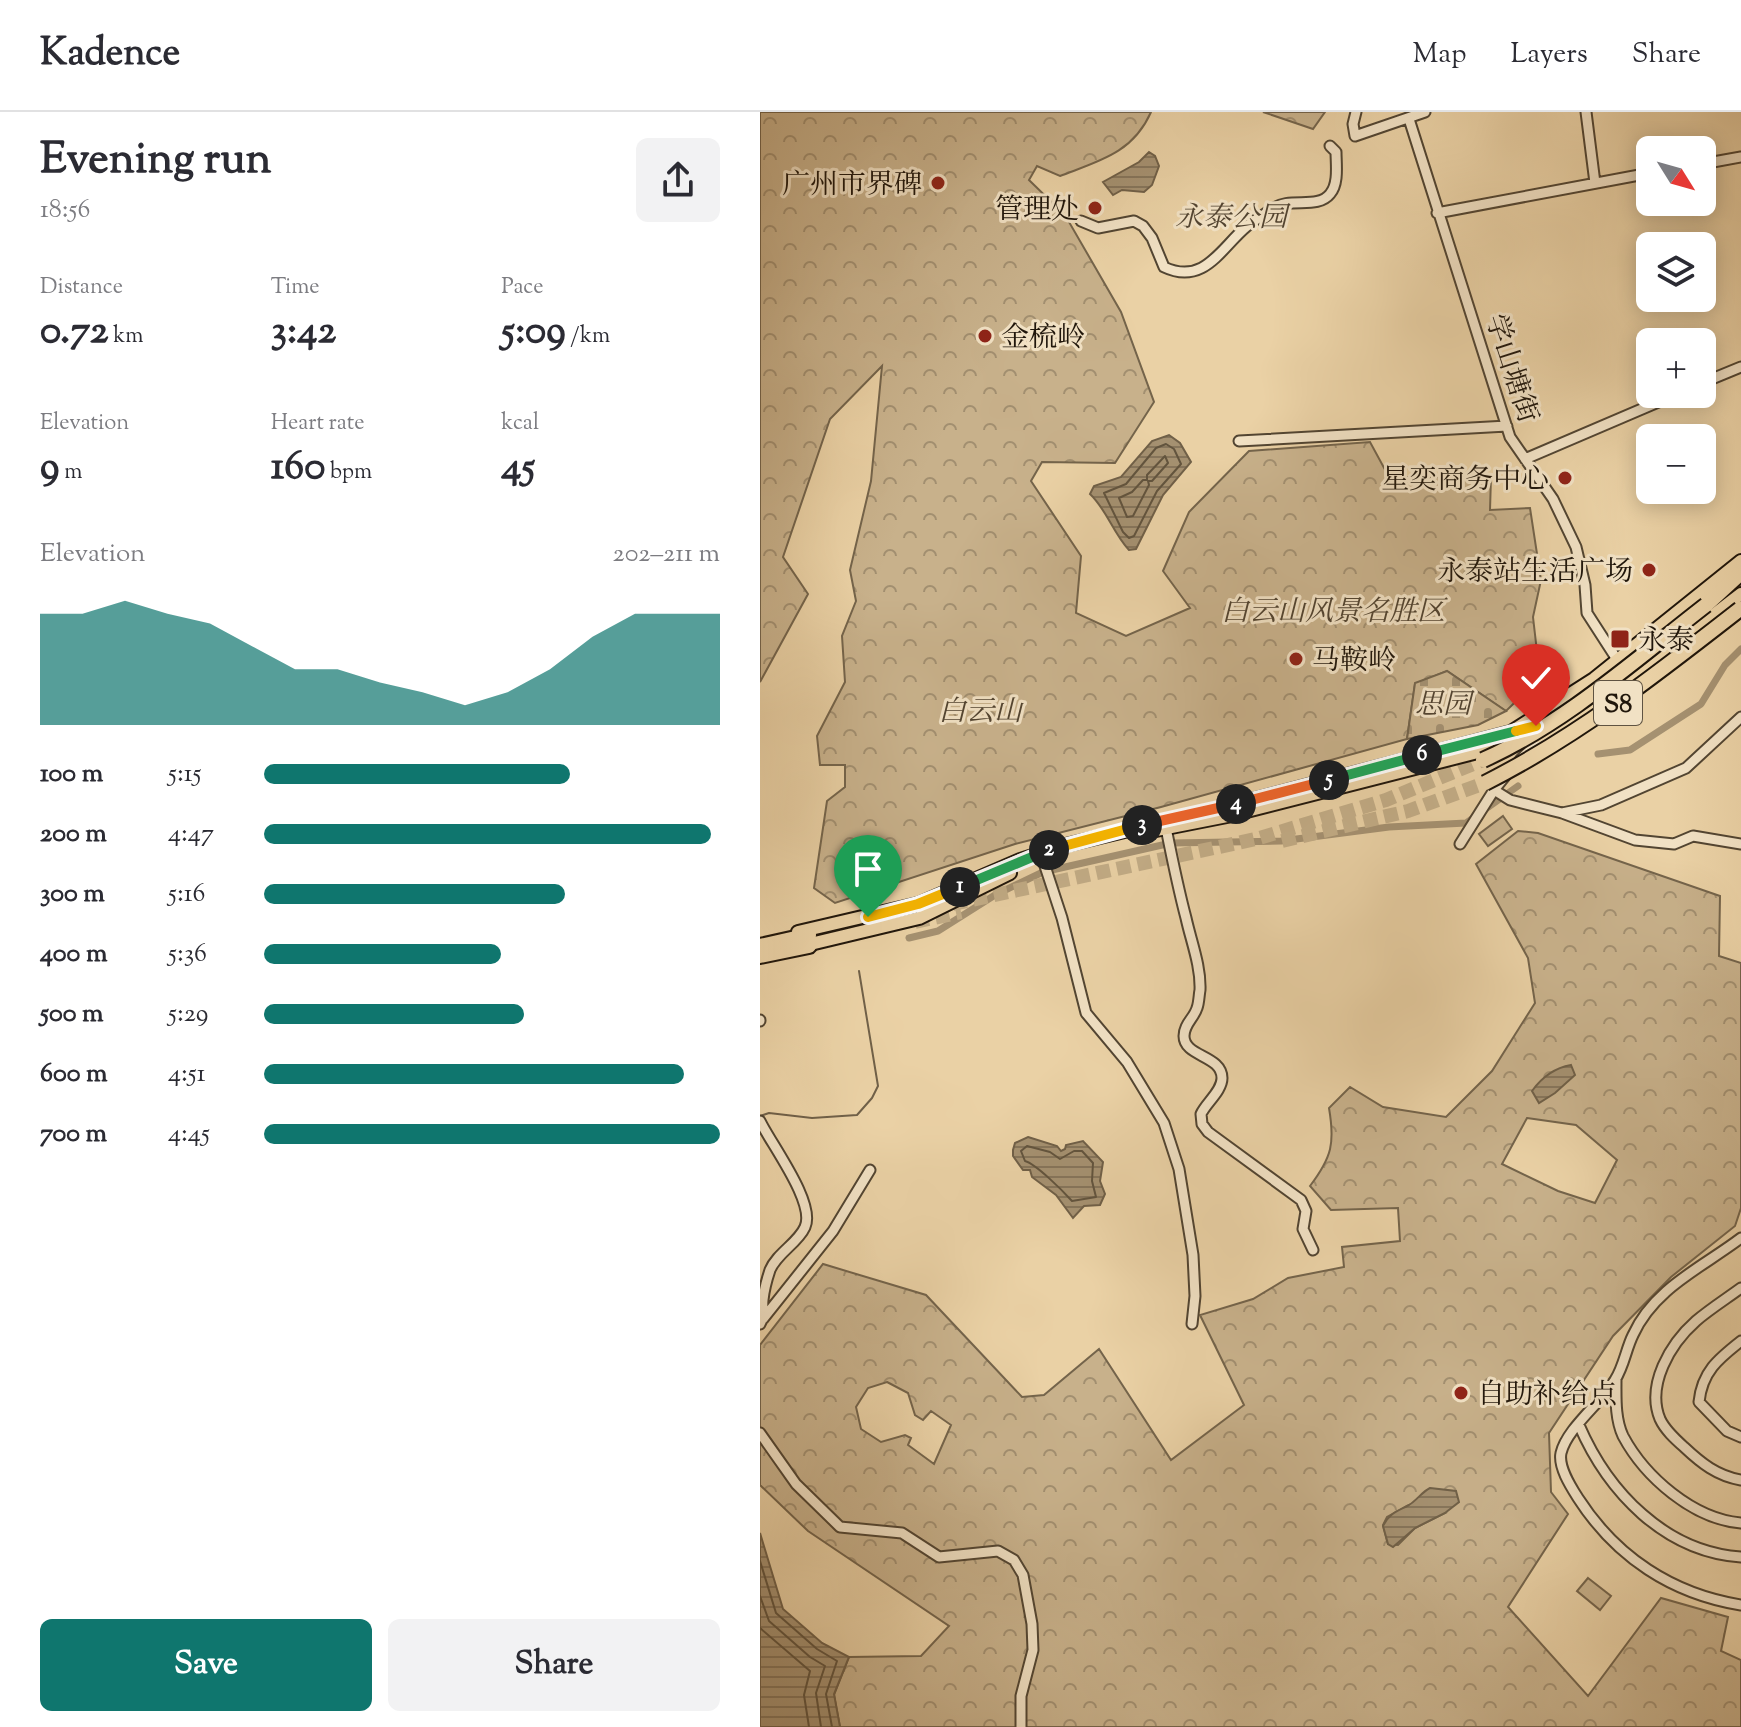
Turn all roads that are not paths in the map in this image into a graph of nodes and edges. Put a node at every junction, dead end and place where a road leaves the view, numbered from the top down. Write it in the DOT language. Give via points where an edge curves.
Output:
graph roads {
  1 [pos="1356,112"];
  2 [pos="1425,112"];
  3 [pos="1586,112"];
  4 [pos="1409,119"];
  5 [pos="1330,146"];
  6 [pos="1741,157"];
  7 [pos="1716,161"];
  8 [pos="1636,176"];
  9 [pos="1595,183"];
  10 [pos="1437,213"];
  11 [pos="1081,221"];
  12 [pos="1741,367"];
  13 [pos="1716,377"];
  14 [pos="1644,408"];
  15 [pos="1507,426"];
  16 [pos="1239,441"];
  17 [pos="1525,459"];
  18 [pos="1741,561"];
  19 [pos="1741,576"];
  20 [pos="1741,594"];
  21 [pos="1741,609"];
  22 [pos="1674,616"];
  23 [pos="1618,661"];
  24 [pos="1536,715"];
  25 [pos="1741,717"];
  26 [pos="1544,734"];
  27 [pos="1511,738"];
  28 [pos="1483,760"];
  29 [pos="1498,793"];
  30 [pos="1562,813"];
  31 [pos="1166,828"];
  32 [pos="1463,840"];
  33 [pos="1741,844"];
  34 [pos="1043,860"];
  35 [pos="760,943"];
  36 [pos="760,956"];
  37 [pos="760,1121"];
  38 [pos="870,1170"];
  39 [pos="1741,1238"];
  40 [pos="1313,1250"];
  41 [pos="1741,1288"];
  42 [pos="762,1321"];
  43 [pos="1192,1324"];
  44 [pos="1741,1341"];
  45 [pos="1616,1380"];
  46 [pos="1579,1425"];
  47 [pos="760,1433"];
  48 [pos="1741,1437"];
  49 [pos="1741,1480"];
  50 [pos="1741,1523"];
  51 [pos="1741,1557"];
  52 [pos="1741,1605"];
  53 [pos="1021,1727"];
  1 -- 4 [label="street" via="1355,136"];
  2 -- 4 [label="street"];
  3 -- 9 [label="street"];
  4 -- 10 [label="street, 学山塘街"];
  5 -- 11 [label="street" via="1336,152 1335,187 1329,196 1302,204 1281,202 1198,271 1176,273 1164,267 1152,238 1134,221 1098,228"];
  6 -- 7 [label="street"];
  8 -- 9 [label="street"];
  9 -- 10 [label="street"];
  10 -- 15 [label="street, 学山塘街"];
  12 -- 13 [label="street"];
  14 -- 17 [label="street"];
  15 -- 16 [label="street"];
  15 -- 17 [label="street, 学山塘街"];
  17 -- 23 [label="street, 学山塘街" via="1553,499 1576,547 1587,613"];
  18 -- 22 [label="main road"];
  19 -- 28 [label="highway, S8, bridge" via="1560,716"];
  20 -- 26 [label="main road" via="1597,705"];
  21 -- 29 [label="highway, S8, bridge" via="1588,724 1535,757"];
  22 -- 23 [label="main road"];
  22 -- 27 [label="street" via="1649,648 1583,700"];
  23 -- 24 [label="main road"];
  24 -- 26 [label="main road" via="1535,724"];
  24 -- 27 [label="main road"];
  25 -- 30 [label="street" via="1686,768 1601,805"];
  26 -- 27 [label="main road"];
  26 -- 29 [label="street"];
  27 -- 31 [label="main road" via="1301,798"];
  27 -- 35 [label="main road" via="1066,845 918,904"];
  29 -- 30 [label="street"];
  29 -- 32 [label="street"];
  30 -- 33 [label="street" via="1635,840 1674,844 1693,836"];
  31 -- 34 [label="main road"];
  31 -- 40 [label="street" via="1200,988 1197,1009 1183,1037 1188,1047 1213,1062 1222,1077 1201,1114 1202,1124 1301,1200 1306,1211 1303,1229"];
  34 -- 36 [label="main road" via="915,920"];
  34 -- 43 [label="street" via="1086,1013 1127,1062 1164,1123 1179,1169 1193,1255"];
  35 -- 36 [label="highway" via="809,940"];
  37 -- 42 [label="street" via="804,1200 807,1215 806,1226 772,1266"];
  38 -- 42 [label="street" via="833,1231"];
  39 -- 45 [label="street" via="1670,1287 1649,1310 1633,1334"];
  41 -- 49 [label="street" via="1695,1321 1679,1340 1665,1362 1655,1405 1661,1422 1690,1452 1723,1477"];
  44 -- 48 [label="street" via="1704,1377 1699,1402 1727,1431"];
  45 -- 46 [label="street"];
  45 -- 50 [label="street" via="1622,1434 1642,1462 1685,1503"];
  46 -- 51 [label="street" via="1607,1476 1656,1526 1705,1552"];
  46 -- 52 [label="street" via="1561,1452 1561,1462 1572,1489 1609,1540 1642,1568 1672,1584 1703,1598"];
  47 -- 53 [label="street" via="796,1484 840,1527 902,1533 939,1557 998,1551 1014,1560 1023,1575 1032,1624"];
}
